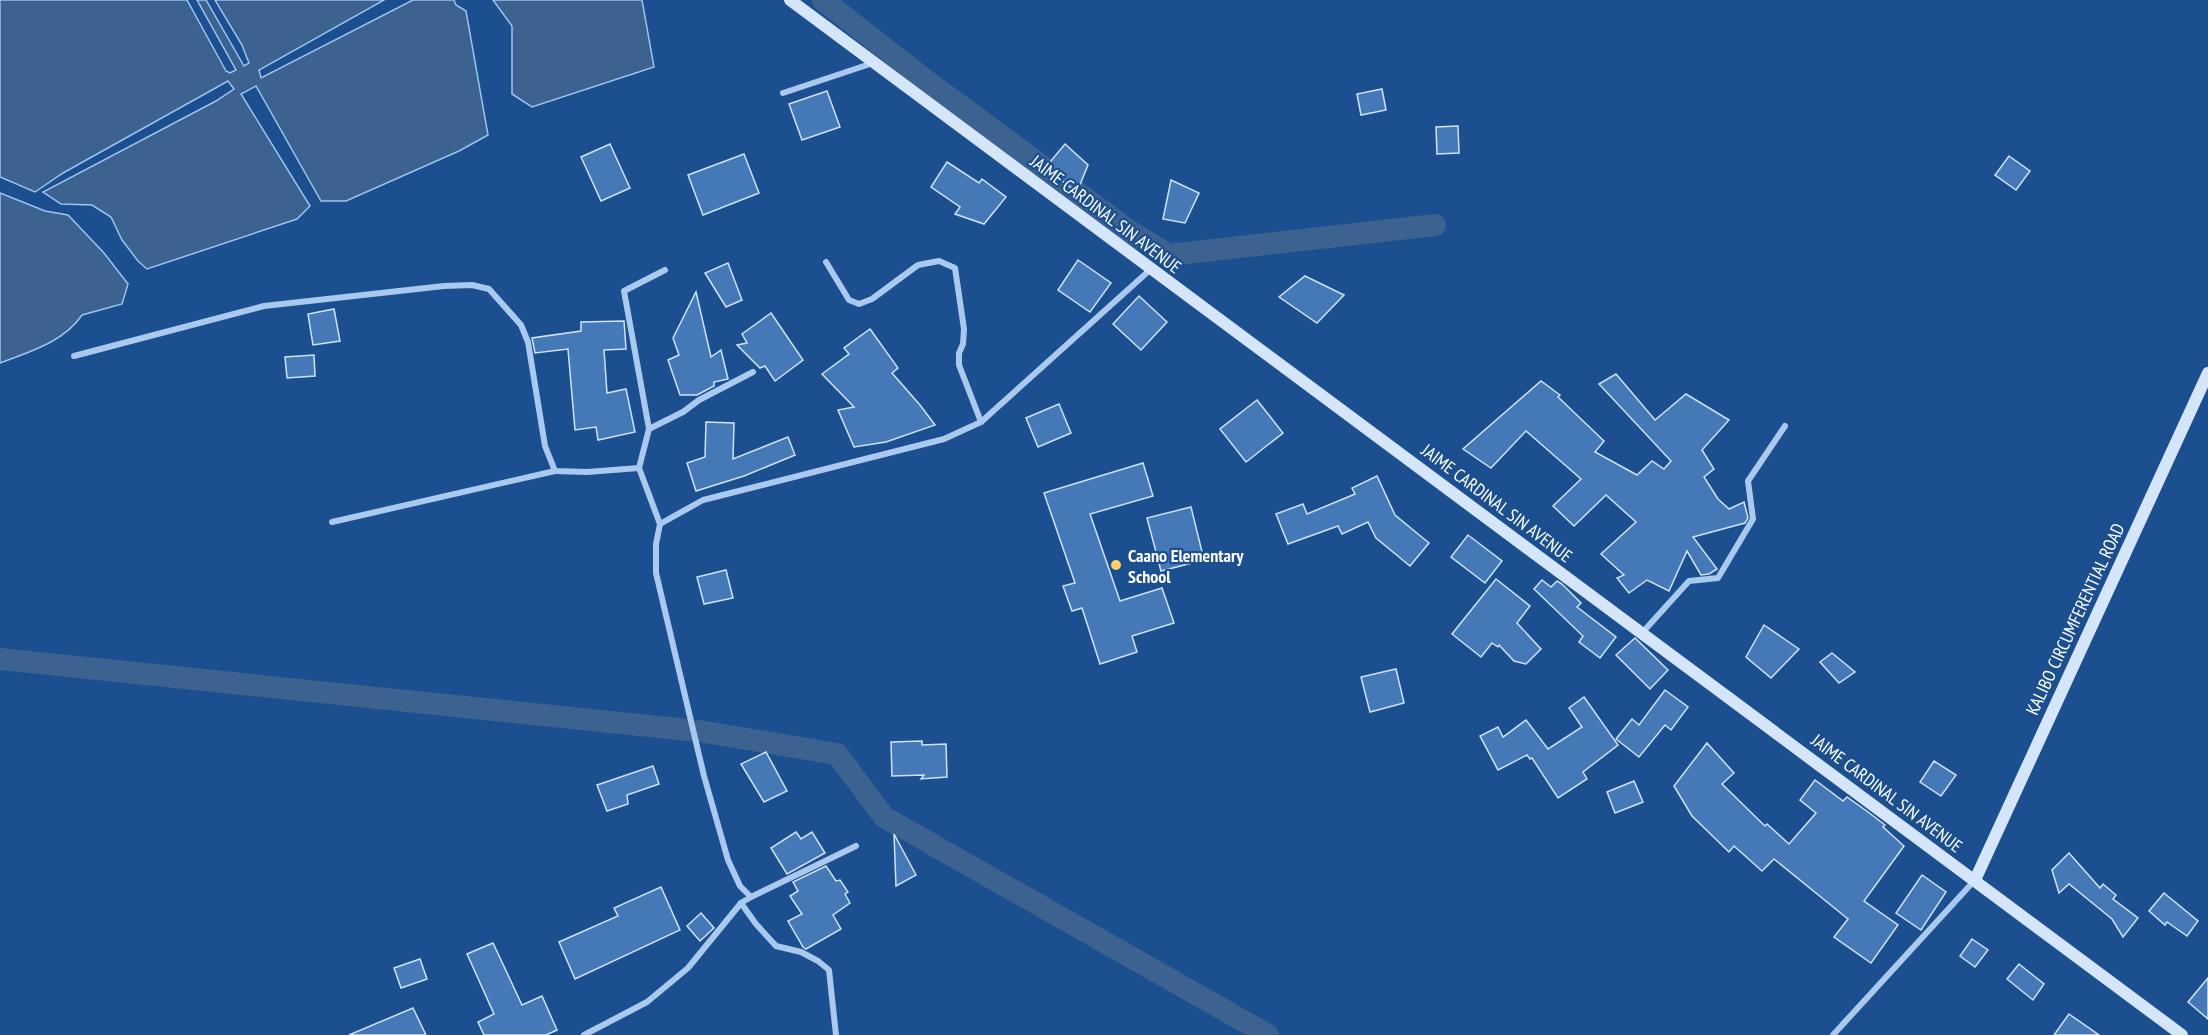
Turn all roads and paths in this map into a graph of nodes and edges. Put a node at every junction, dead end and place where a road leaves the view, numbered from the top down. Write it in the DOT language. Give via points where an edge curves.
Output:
graph roads {
  1 [pos="792,1"];
  2 [pos="873,63"];
  3 [pos="783,93"];
  4 [pos="826,262"];
  5 [pos="1151,269"];
  6 [pos="665,270"];
  7 [pos="74,356"];
  8 [pos="753,372"];
  9 [pos="2208,374"];
  10 [pos="981,422"];
  11 [pos="1785,426"];
  12 [pos="649,429"];
  13 [pos="639,468"];
  14 [pos="555,471"];
  15 [pos="332,522"];
  16 [pos="660,524"];
  17 [pos="1642,633"];
  18 [pos="856,846"];
  19 [pos="1975,880"];
  20 [pos="751,897"];
  21 [pos="741,903"];
  22 [pos="584,1035"];
  23 [pos="836,1035"];
  24 [pos="1833,1035"];
  25 [pos="2182,1035"];
  1 -- 2 [label="main road, JAIME CARDINAL SIN AVENUE"];
  2 -- 3 [label="street"];
  2 -- 5 [label="main road, JAIME CARDINAL SIN AVENUE"];
  4 -- 10 [label="street" via="849,300 859,304 872,299 918,264 939,261 955,268 964,329 959,365"];
  5 -- 10 [label="street"];
  5 -- 17 [label="main road, JAIME CARDINAL SIN AVENUE"];
  6 -- 12 [label="street" via="624,291"];
  7 -- 14 [label="street" via="264,306 444,286 489,289 521,325 528,342 545,446"];
  8 -- 12 [label="street"];
  9 -- 19 [label="main road, KALIBO CIRCUMFERENTIAL ROAD"];
  10 -- 16 [label="street" via="944,439 703,500"];
  11 -- 17 [label="street" via="1748,481 1753,519 1718,578 1689,581"];
  12 -- 13 [label="street"];
  13 -- 14 [label="street"];
  13 -- 16 [label="street"];
  14 -- 15 [label="street"];
  16 -- 20 [label="street" via="656,573 704,776 728,860 740,886"];
  17 -- 19 [label="main road, JAIME CARDINAL SIN AVENUE"];
  18 -- 20 [label="street"];
  19 -- 24 [label="street"];
  19 -- 25 [label="main road, JAIME CARDINAL SIN AVENUE"];
  20 -- 21 [label="street"];
  21 -- 22 [label="street" via="688,968 647,1002"];
  21 -- 23 [label="street" via="776,946 801,952 829,970"];
}
